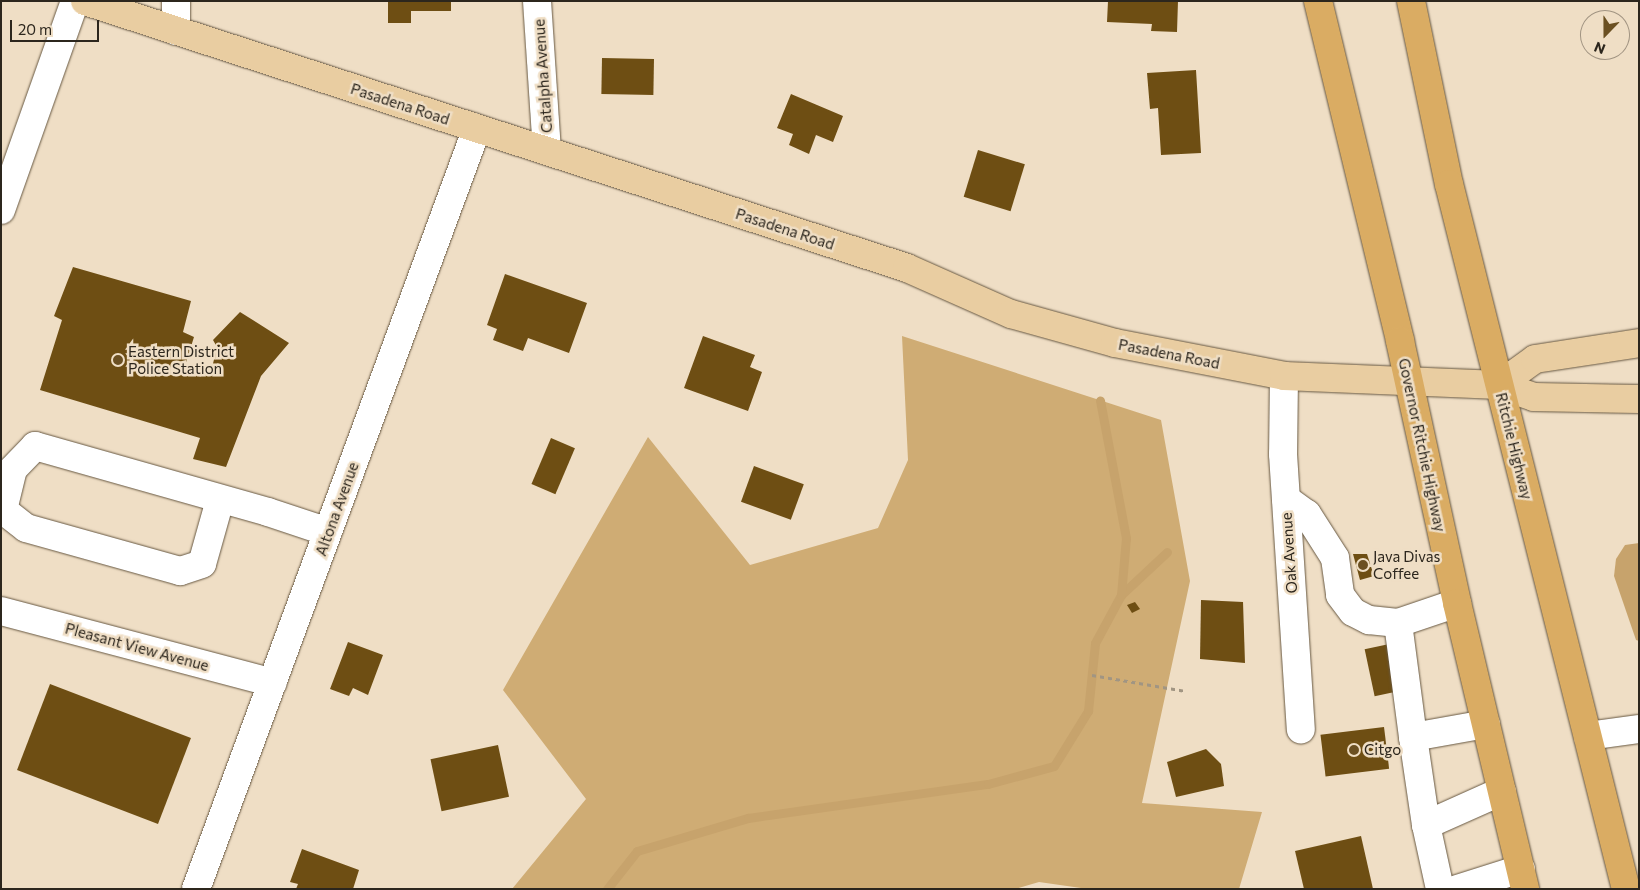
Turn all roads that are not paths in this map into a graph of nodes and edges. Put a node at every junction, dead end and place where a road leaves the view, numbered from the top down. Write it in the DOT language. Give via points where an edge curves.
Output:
graph roads {
  1 [pos="75,1"];
  2 [pos="85,1"];
  3 [pos="176,1"];
  4 [pos="537,1"];
  5 [pos="1318,1"];
  6 [pos="1411,1"];
  7 [pos="176,31"];
  8 [pos="477,128"];
  9 [pos="547,151"];
  10 [pos="1,210"];
  11 [pos="1639,343"];
  12 [pos="1284,376"];
  13 [pos="1407,384"];
  14 [pos="1499,385"];
  15 [pos="1639,399"];
  16 [pos="1286,499"];
  17 [pos="220,500"];
  18 [pos="328,532"];
  19 [pos="1457,603"];
  20 [pos="1,611"];
  21 [pos="1398,623"];
  22 [pos="273,683"];
  23 [pos="1486,724"];
  24 [pos="1301,729"];
  25 [pos="1639,730"];
  26 [pos="1588,736"];
  27 [pos="1413,737"];
  28 [pos="1502,791"];
  29 [pos="1426,824"];
  30 [pos="1523,879"];
  31 [pos="196,889"];
  32 [pos="1440,889"];
  33 [pos="1457,889"];
  34 [pos="1626,889"];
  1 -- 10 [label="street"];
  2 -- 7 [label="main road, Pasadena Road"];
  3 -- 7 [label="street"];
  4 -- 9 [label="street, Catalpha Avenue"];
  5 -- 13 [label="highway, Governor Ritchie Highway" via="1400,341"];
  6 -- 14 [label="highway, Ritchie Highway" via="1449,184"];
  7 -- 8 [label="main road, Pasadena Road"];
  8 -- 9 [label="main road, Pasadena Road"];
  8 -- 18 [label="street, Altona Avenue"];
  9 -- 12 [label="main road, Pasadena Road" via="907,268 1011,314 1115,344"];
  11 -- 14 [label="main road" via="1535,359"];
  12 -- 13 [label="main road, Pasadena Road"];
  12 -- 16 [label="street, Oak Avenue"];
  13 -- 14 [label="main road, Pasadena Road"];
  13 -- 19 [label="highway, Governor Ritchie Highway"];
  14 -- 15 [label="main road, Pasadena Road" via="1534,397"];
  14 -- 26 [label="highway, Ritchie Highway"];
  16 -- 21 [label="street" via="1307,514 1335,558 1340,595 1353,612 1369,620"];
  16 -- 24 [label="street, Oak Avenue"];
  17 -- 17 [label="street" via="35,446 13,469 3,510 26,528 180,571 202,564"];
  17 -- 18 [label="street"];
  18 -- 22 [label="street, Altona Avenue"];
  19 -- 21 [label="street"];
  19 -- 23 [label="highway, Governor Ritchie Highway"];
  20 -- 22 [label="street, Pleasant View Avenue"];
  21 -- 27 [label="street"];
  22 -- 31 [label="street, Altona Avenue"];
  23 -- 27 [label="street"];
  23 -- 28 [label="highway, Governor Ritchie Highway"];
  25 -- 26 [label="street"];
  26 -- 34 [label="highway, Ritchie Highway"];
  27 -- 29 [label="street"];
  28 -- 29 [label="street"];
  28 -- 30 [label="highway, Governor Ritchie Highway"];
  29 -- 32 [label="street"];
  30 -- 33 [label="street"];
}
